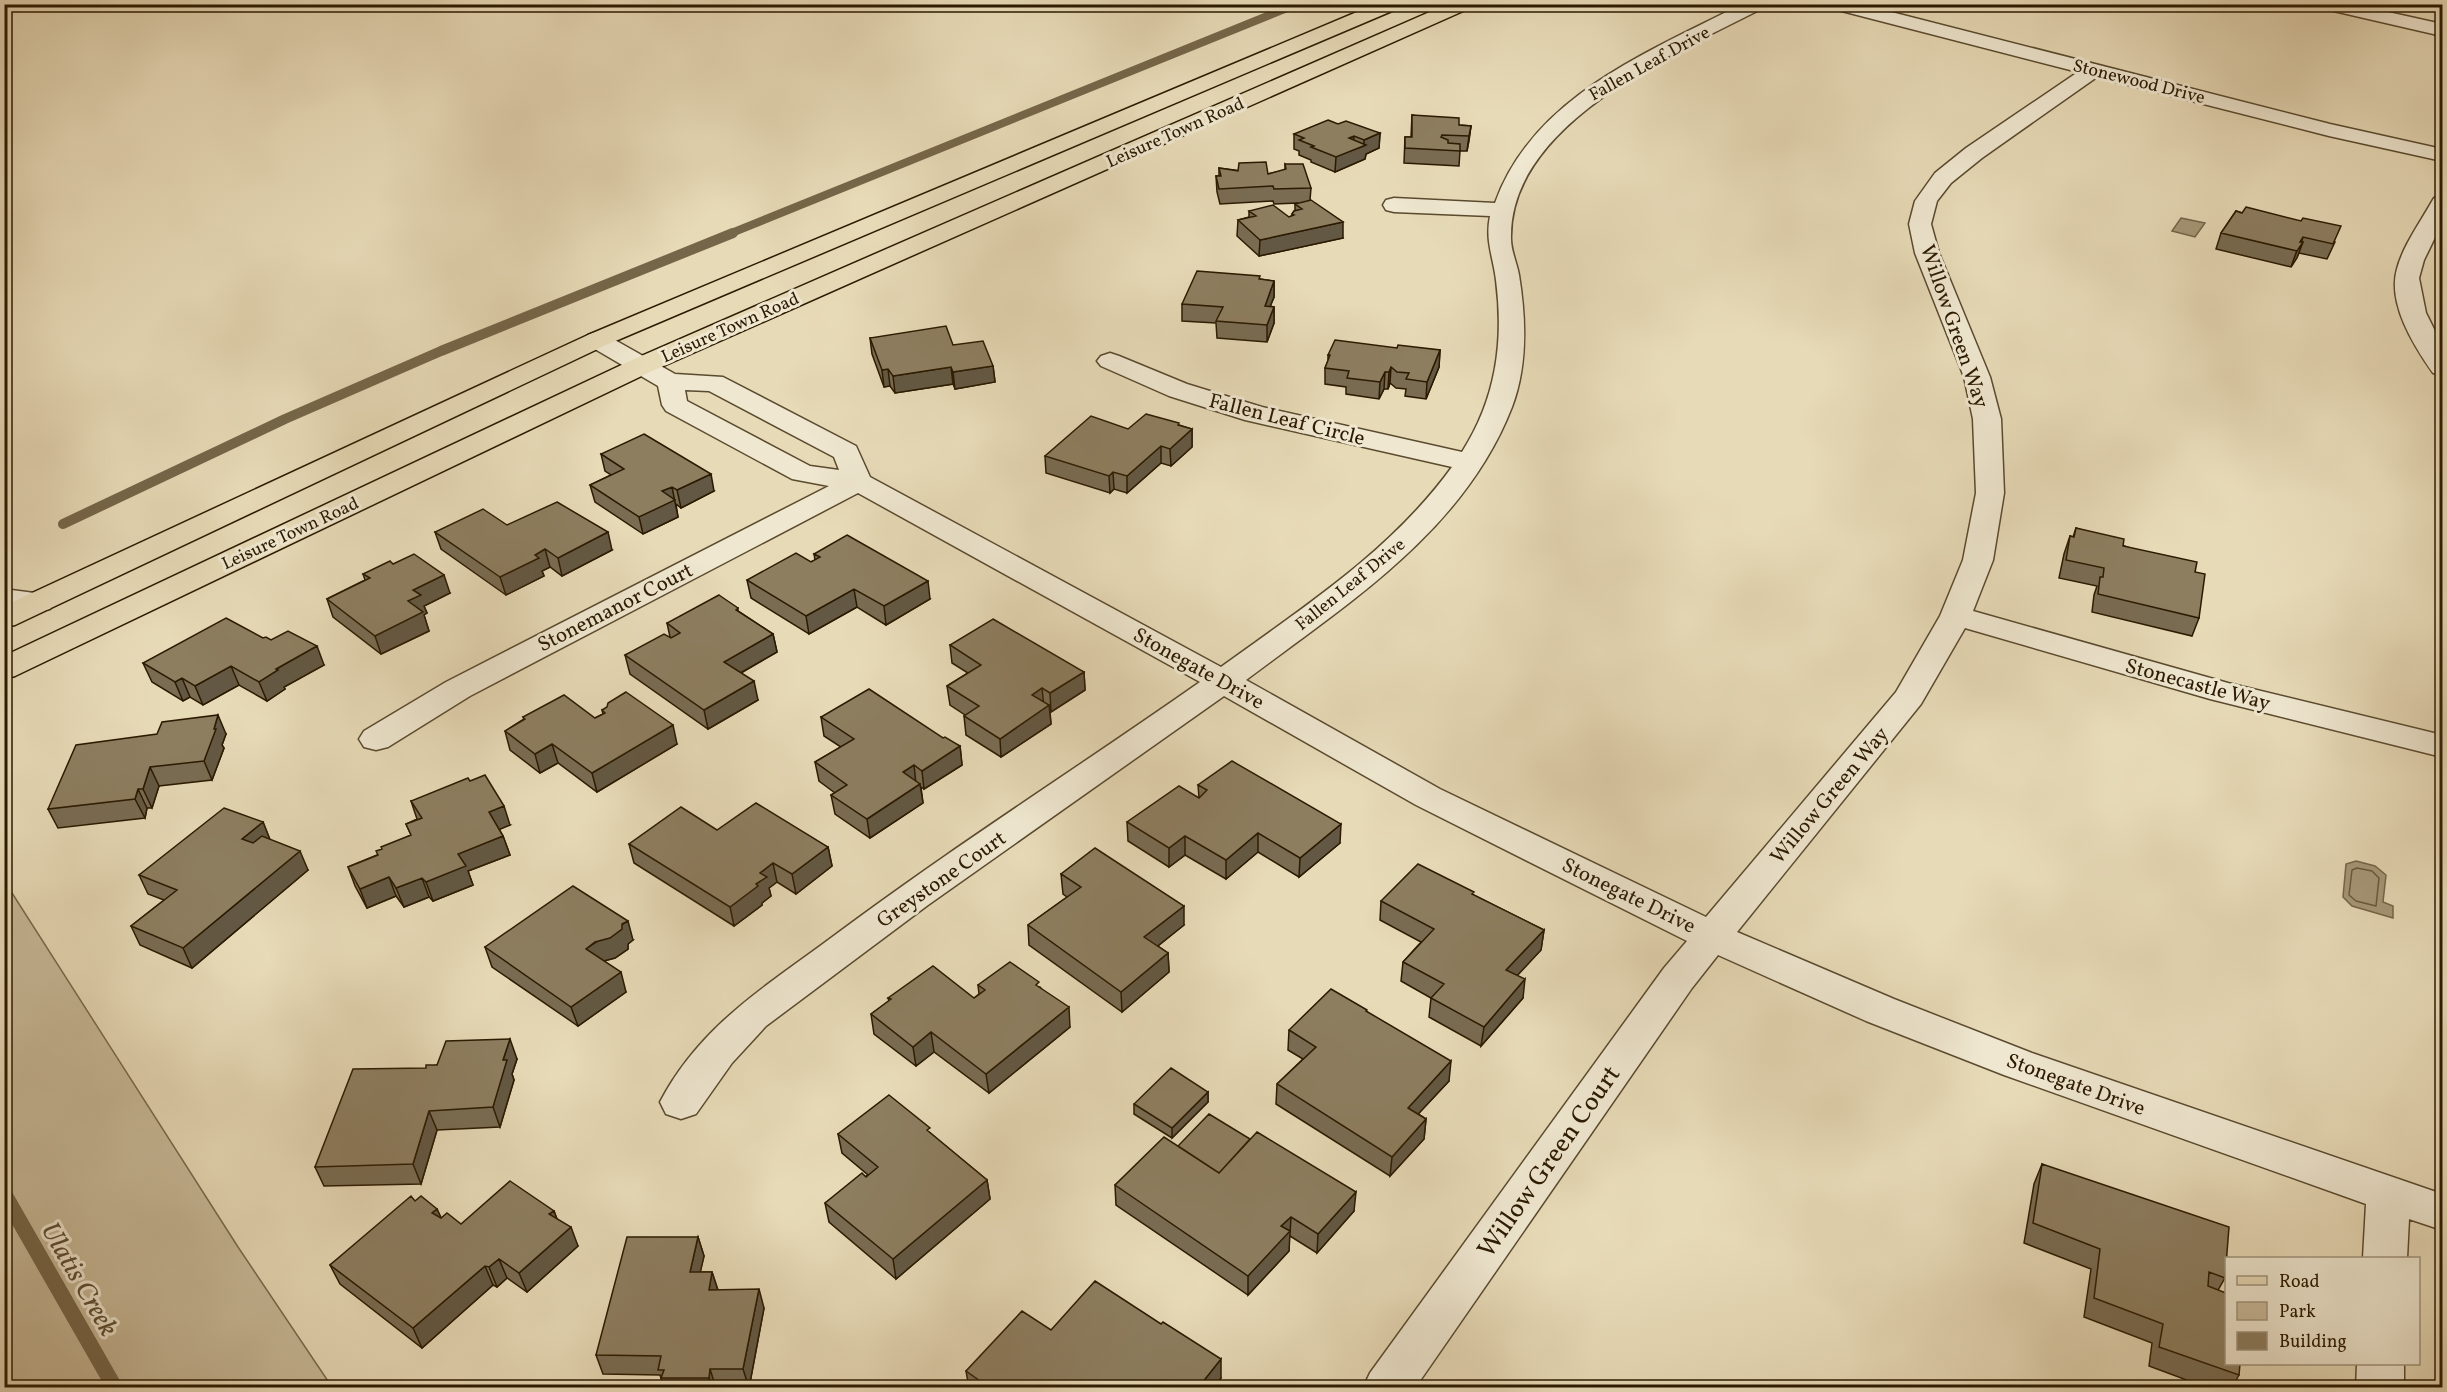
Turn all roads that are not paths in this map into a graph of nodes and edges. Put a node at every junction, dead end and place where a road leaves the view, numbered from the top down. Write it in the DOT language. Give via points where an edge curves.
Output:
graph roads {
  1 [pos="1393,4"];
  2 [pos="1464,4"];
  3 [pos="1757,4"];
  4 [pos="1836,4"];
  5 [pos="2325,4"];
  6 [pos="2442,30"];
  7 [pos="2093,70"];
  8 [pos="2442,155"];
  9 [pos="2442,203"];
  10 [pos="1394,205"];
  11 [pos="1504,210"];
  12 [pos="597,340"];
  13 [pos="1110,361"];
  14 [pos="641,366"];
  15 [pos="2442,367"];
  16 [pos="670,382"];
  17 [pos="1468,462"];
  18 [pos="858,482"];
  19 [pos="4,598"];
  20 [pos="39,602"];
  21 [pos="1956,616"];
  22 [pos="4,618"];
  23 [pos="4,669"];
  24 [pos="1224,682"];
  25 [pos="376,739"];
  26 [pos="2442,746"];
  27 [pos="1713,937"];
  28 [pos="681,1102"];
  29 [pos="2388,1195"];
  30 [pos="2442,1212"];
  31 [pos="2385,1257"];
  32 [pos="2381,1365"];
  33 [pos="1387,1388"];
  34 [pos="2380,1388"];
  1 -- 12 [label="main road, Leisure Town Road"];
  2 -- 14 [label="main road, Leisure Town Road"];
  3 -- 11 [label="street, Fallen Leaf Drive" via="1584,99 1542,139 1525,162"];
  4 -- 7 [label="street, Stonewood Drive"];
  5 -- 6 [label="street"];
  7 -- 8 [label="street, Stonewood Drive"];
  7 -- 21 [label="street, Willow Green Way" via="1943,178 1926,201 1920,224 1927,253 1977,377 1987,419 1990,493 1978,560"];
  9 -- 15 [label="street" via="2419,244 2407,278 2414,316"];
  10 -- 11 [label="street"];
  11 -- 17 [label="street, Fallen Leaf Drive" via="1499,241 1505,261 1511,347 1506,387 1488,430"];
  12 -- 14 [label="street"];
  12 -- 20 [label="main road, Leisure Town Road"];
  13 -- 17 [label="street, Fallen Leaf Circle" via="1178,390 1255,414"];
  14 -- 16 [label="street"];
  14 -- 23 [label="main road, Leisure Town Road"];
  16 -- 18 [label="street, Stonegate Drive" via="675,405 792,468"];
  16 -- 18 [label="street" via="714,383 846,452"];
  17 -- 24 [label="street, Fallen Leaf Drive" via="1440,504 1405,541 1357,584"];
  18 -- 24 [label="street, Stonegate Drive"];
  18 -- 25 [label="street, Stonemanor Court" via="458,689"];
  19 -- 20 [label="street"];
  20 -- 22 [label="main road, Leisure Town Road"];
  21 -- 26 [label="street, Stonecastle Way" via="2222,692"];
  21 -- 27 [label="street, Willow Green Way" via="1909,697"];
  24 -- 27 [label="street, Stonegate Drive" via="1428,796"];
  24 -- 28 [label="street, Greystone Court" via="905,902 745,1022 710,1058"];
  27 -- 29 [label="street, Stonegate Drive" via="1880,1010 2018,1064"];
  27 -- 33 [label="street, Willow Green Court" via="1671,987"];
  29 -- 30 [label="street, Stonegate Drive"];
  29 -- 31 [label="street"];
  32 -- 34 [label="street"];
}
